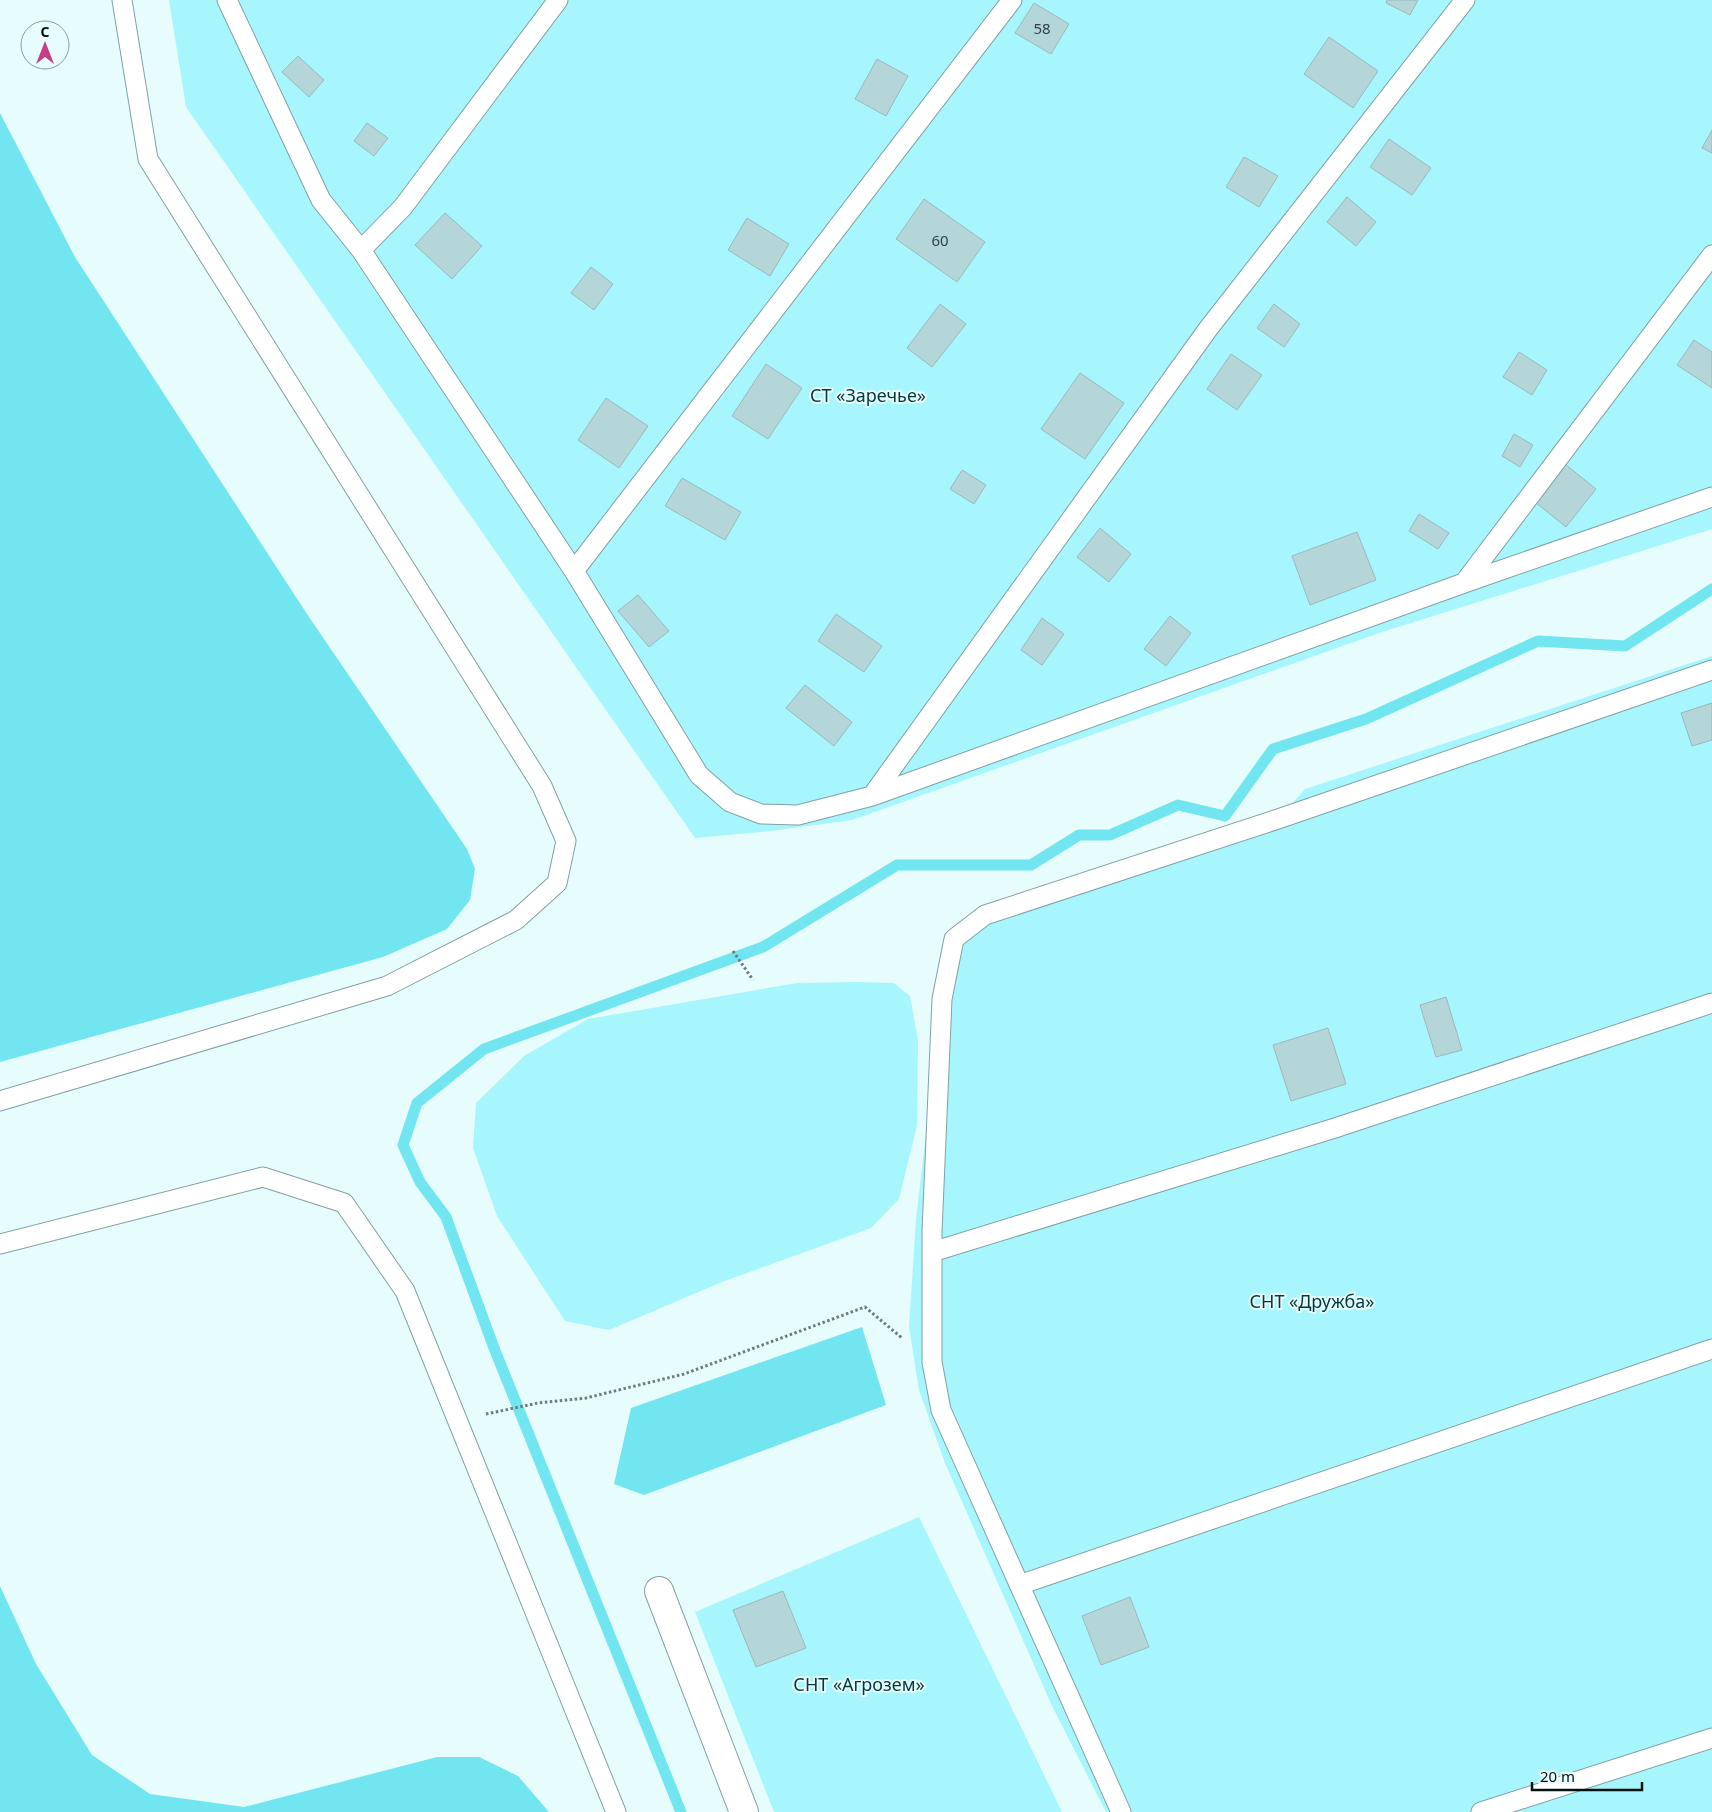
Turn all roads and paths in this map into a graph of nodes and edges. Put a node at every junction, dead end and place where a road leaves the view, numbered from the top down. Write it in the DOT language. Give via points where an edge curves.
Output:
graph roads {
  1 [pos="122,0"];
  2 [pos="227,0"];
  3 [pos="558,0"];
  4 [pos="1012,0"];
  5 [pos="1465,0"];
  6 [pos="361,250"];
  7 [pos="1712,255"];
  8 [pos="1712,497"];
  9 [pos="574,571"];
  10 [pos="1464,583"];
  11 [pos="1712,670"];
  12 [pos="872,796"];
  13 [pos="733,951"];
  14 [pos="753,980"];
  15 [pos="1712,1003"];
  16 [pos="0,1101"];
  17 [pos="0,1244"];
  18 [pos="932,1252"];
  19 [pos="1712,1349"];
  20 [pos="932,1362"];
  21 [pos="494,1412"];
  22 [pos="1019,1584"];
  23 [pos="659,1591"];
  24 [pos="1712,1738"];
  25 [pos="616,1812"];
  26 [pos="744,1812"];
  27 [pos="1121,1812"];
  28 [pos="1481,1812"];
  1 -- 16 [label="lane" via="148,159 542,786 566,841 556,883 516,920 386,986"];
  2 -- 6 [label="lane" via="321,200"];
  3 -- 6 [label="lane" via="403,207"];
  4 -- 9 [label="lane"];
  5 -- 12 [label="lane" via="1208,330"];
  6 -- 9 [label="lane"];
  7 -- 10 [label="lane"];
  8 -- 10 [label="lane"];
  9 -- 12 [label="lane" via="699,775 730,802 761,814 798,815"];
  10 -- 12 [label="lane"];
  11 -- 18 [label="lane" via="1278,819 984,915 954,939 942,999"];
  13 -- 14 [label="path"];
  15 -- 18 [label="lane" via="1335,1128"];
  17 -- 25 [label="lane" via="263,1177 344,1202 405,1291"];
  18 -- 20 [label="lane"];
  19 -- 22 [label="lane"];
  20 -- 21 [label="path" via="865,1307 684,1374 586,1398"];
  20 -- 22 [label="lane" via="941,1410"];
  22 -- 27 [label="lane"];
  23 -- 26 [label="street"];
  24 -- 28 [label="lane"];
}
